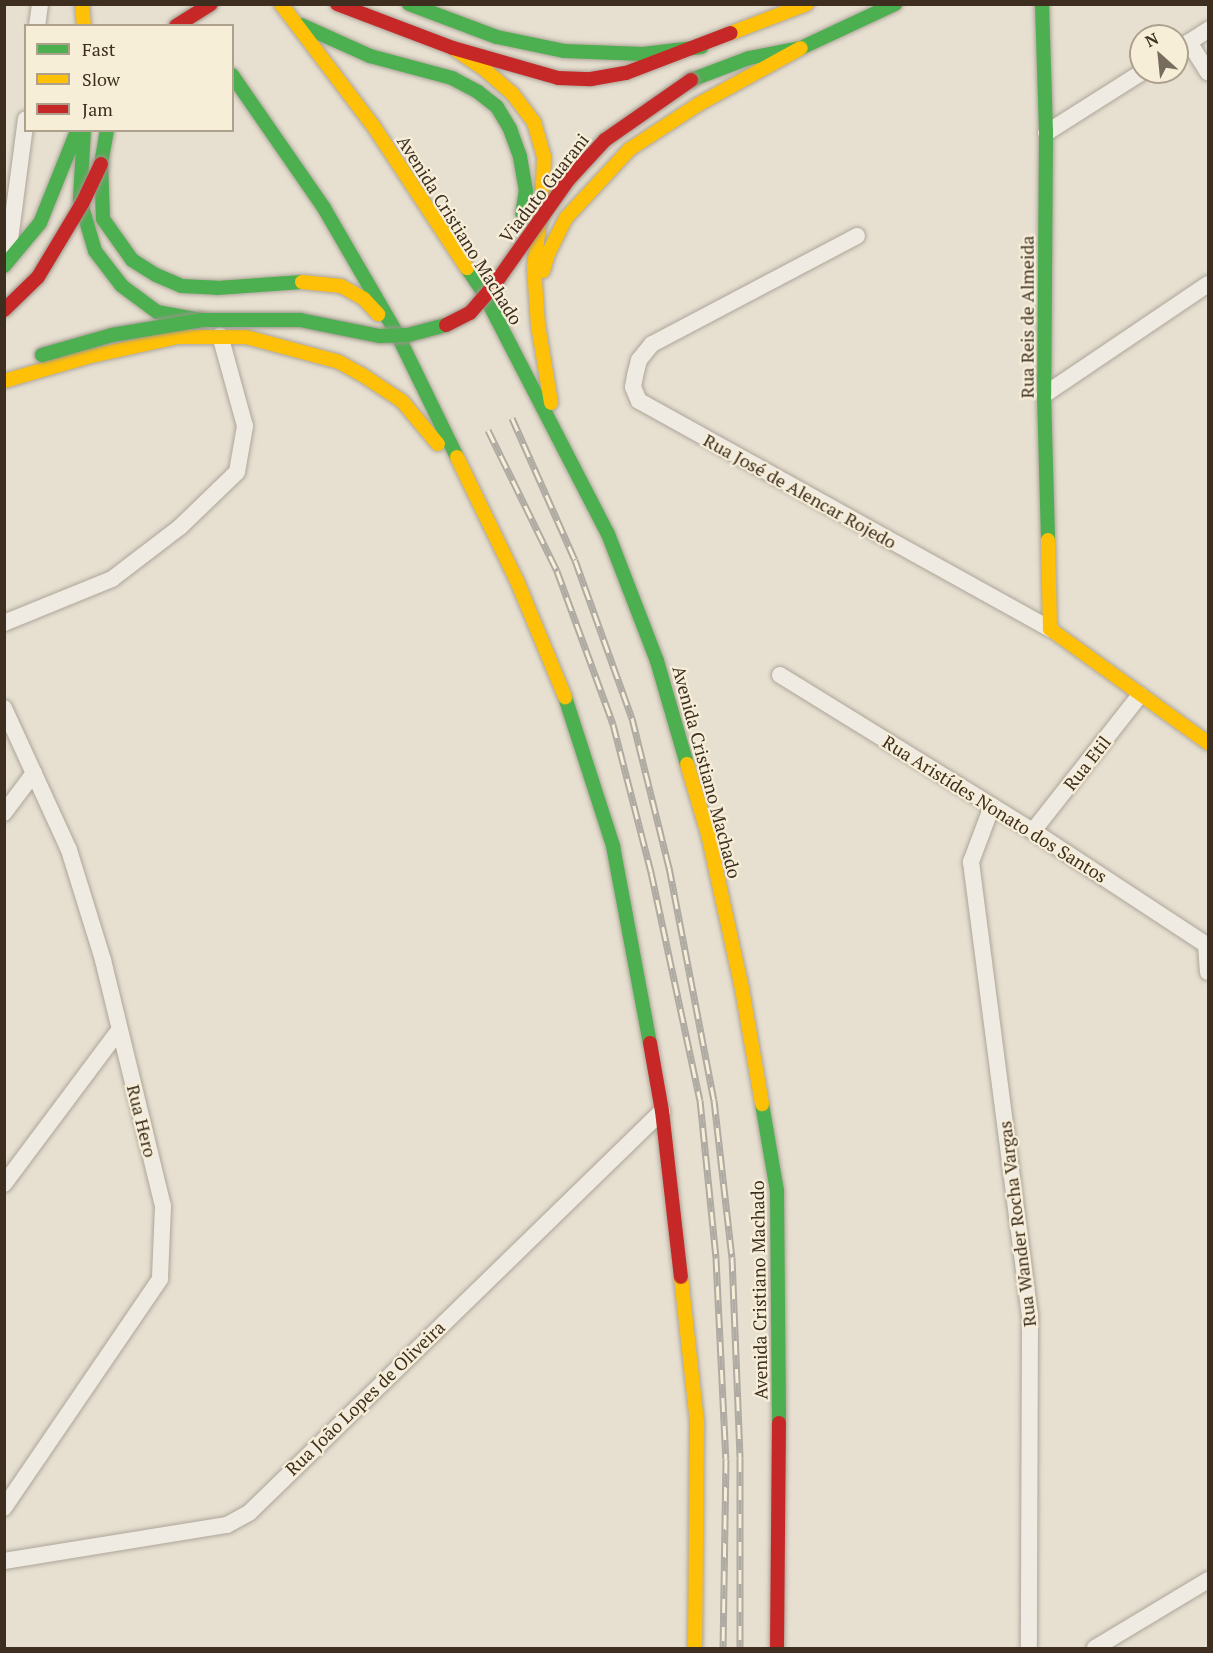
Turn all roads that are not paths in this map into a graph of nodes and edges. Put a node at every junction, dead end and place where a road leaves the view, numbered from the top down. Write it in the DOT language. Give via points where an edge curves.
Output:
graph roads {
  1 [pos="40,4"];
  2 [pos="82,4"];
  3 [pos="177,4"];
  4 [pos="211,4"];
  5 [pos="281,4"];
  6 [pos="337,4"];
  7 [pos="409,4"];
  8 [pos="807,4"];
  9 [pos="895,4"];
  10 [pos="1042,4"];
  11 [pos="295,22"];
  12 [pos="37,24"];
  13 [pos="84,24"];
  14 [pos="179,24"];
  15 [pos="192,24"];
  16 [pos="1209,30"];
  17 [pos="1189,42"];
  18 [pos="702,47"];
  19 [pos="453,48"];
  20 [pos="801,48"];
  21 [pos="1189,52"];
  22 [pos="1209,73"];
  23 [pos="234,78"];
  24 [pos="1129,80"];
  25 [pos="24,132"];
  26 [pos="75,132"];
  27 [pos="84,132"];
  28 [pos="107,132"];
  29 [pos="1046,133"];
  30 [pos="101,164"];
  31 [pos="857,236"];
  32 [pos="6,264"];
  33 [pos="505,268"];
  34 [pos="1209,284"];
  35 [pos="535,300"];
  36 [pos="4,310"];
  37 [pos="202,320"];
  38 [pos="397,334"];
  39 [pos="220,335"];
  40 [pos="4,372"];
  41 [pos="4,381"];
  42 [pos="1044,395"];
  43 [pos="555,427"];
  44 [pos="468,481"];
  45 [pos="4,623"];
  46 [pos="1050,630"];
  47 [pos="780,675"];
  48 [pos="1140,695"];
  49 [pos="4,708"];
  50 [pos="1209,743"];
  51 [pos="34,773"];
  52 [pos="992,806"];
  53 [pos="4,813"];
  54 [pos="1034,831"];
  55 [pos="1208,945"];
  56 [pos="1209,972"];
  57 [pos="118,1030"];
  58 [pos="662,1111"];
  59 [pos="4,1185"];
  60 [pos="4,1508"];
  61 [pos="4,1561"];
  62 [pos="1209,1580"];
  63 [pos="695,1648"];
  64 [pos="777,1648"];
  65 [pos="1029,1648"];
  66 [pos="1095,1648"];
  1 -- 12 [label="street"];
  2 -- 13 [label="main road"];
  3 -- 15 [label="main road"];
  4 -- 14 [label="main road, bridge"];
  5 -- 11 [label="main road, Avenida Cristiano Machado"];
  6 -- 19 [label="main road"];
  7 -- 18 [label="main road" via="497,37 564,51 643,54"];
  8 -- 18 [label="main road"];
  9 -- 20 [label="main road"];
  10 -- 29 [label="main road, Rua Reis de Almeida"];
  11 -- 33 [label="main road" via="370,56 452,78 497,107 520,157 526,190 519,230"];
  11 -- 43 [label="main road, Avenida Cristiano Machado" via="374,127 483,292"];
  16 -- 17 [label="street"];
  18 -- 19 [label="main road" via="626,74 591,80 558,78"];
  19 -- 35 [label="main road" via="512,93 534,122 544,156 534,267"];
  20 -- 33 [label="main road, Viaduto Guarani, bridge" via="749,58 691,80 612,134 569,179"];
  20 -- 35 [label="main road" via="699,104 630,149 566,218 548,254"];
  21 -- 22 [label="street"];
  23 -- 38 [label="main road" via="324,207"];
  24 -- 29 [label="street"];
  25 -- 32 [label="street"];
  26 -- 32 [label="main road" via="39,223"];
  27 -- 37 [label="main road" via="80,200 95,251 122,286 157,312"];
  28 -- 30 [label="main road"];
  29 -- 42 [label="main road, Rua Reis de Almeida"];
  30 -- 36 [label="main road, bridge" via="38,277"];
  30 -- 38 [label="main road" via="103,219 132,260 156,275 182,286 217,288 312,281 342,286 364,299"];
  31 -- 46 [label="street, Rua José de Alencar Rojedo" via="652,344 639,360 635,376 633,387 639,401"];
  33 -- 37 [label="main road, Viaduto Guarani, bridge" via="470,313 440,328 408,335 379,336 300,320"];
  34 -- 42 [label="street"];
  35 -- 43 [label="main road"];
  37 -- 40 [label="main road, Viaduto Guarani, bridge" via="112,334 42,355"];
  38 -- 44 [label="main road"];
  39 -- 41 [label="main road" via="138,344"];
  39 -- 44 [label="main road" via="288,347 339,362 361,374 402,401"];
  39 -- 45 [label="street" via="245,426 237,472 180,527 112,579"];
  42 -- 46 [label="main road, Rua Reis de Almeida"];
  43 -- 64 [label="main road, Avenida Cristiano Machado" via="608,534 657,661 708,834 742,989 777,1202"];
  44 -- 58 [label="main road" via="517,581 564,695 613,846"];
  46 -- 48 [label="main road, Rua José de Alencar Rojedo"];
  47 -- 52 [label="street, Rua Aristídes Nonato dos Santos"];
  48 -- 50 [label="main road, Rua José de Alencar Rojedo"];
  48 -- 54 [label="street, Rua Etil"];
  49 -- 51 [label="street, Rua Hero"];
  51 -- 53 [label="street"];
  51 -- 57 [label="street, Rua Hero" via="69,850 104,960"];
  52 -- 54 [label="street, Rua Aristídes Nonato dos Santos"];
  52 -- 65 [label="street, Rua Wander Rocha Vargas" via="971,862 1030,1314"];
  54 -- 55 [label="street, Rua Aristídes Nonato dos Santos"];
  55 -- 56 [label="street"];
  57 -- 59 [label="street"];
  57 -- 60 [label="street, Rua Hero" via="163,1206 160,1280"];
  58 -- 61 [label="street, Rua João Lopes de Oliveira" via="250,1512 227,1525"];
  58 -- 63 [label="main road" via="697,1422"];
  62 -- 66 [label="street"];
}
